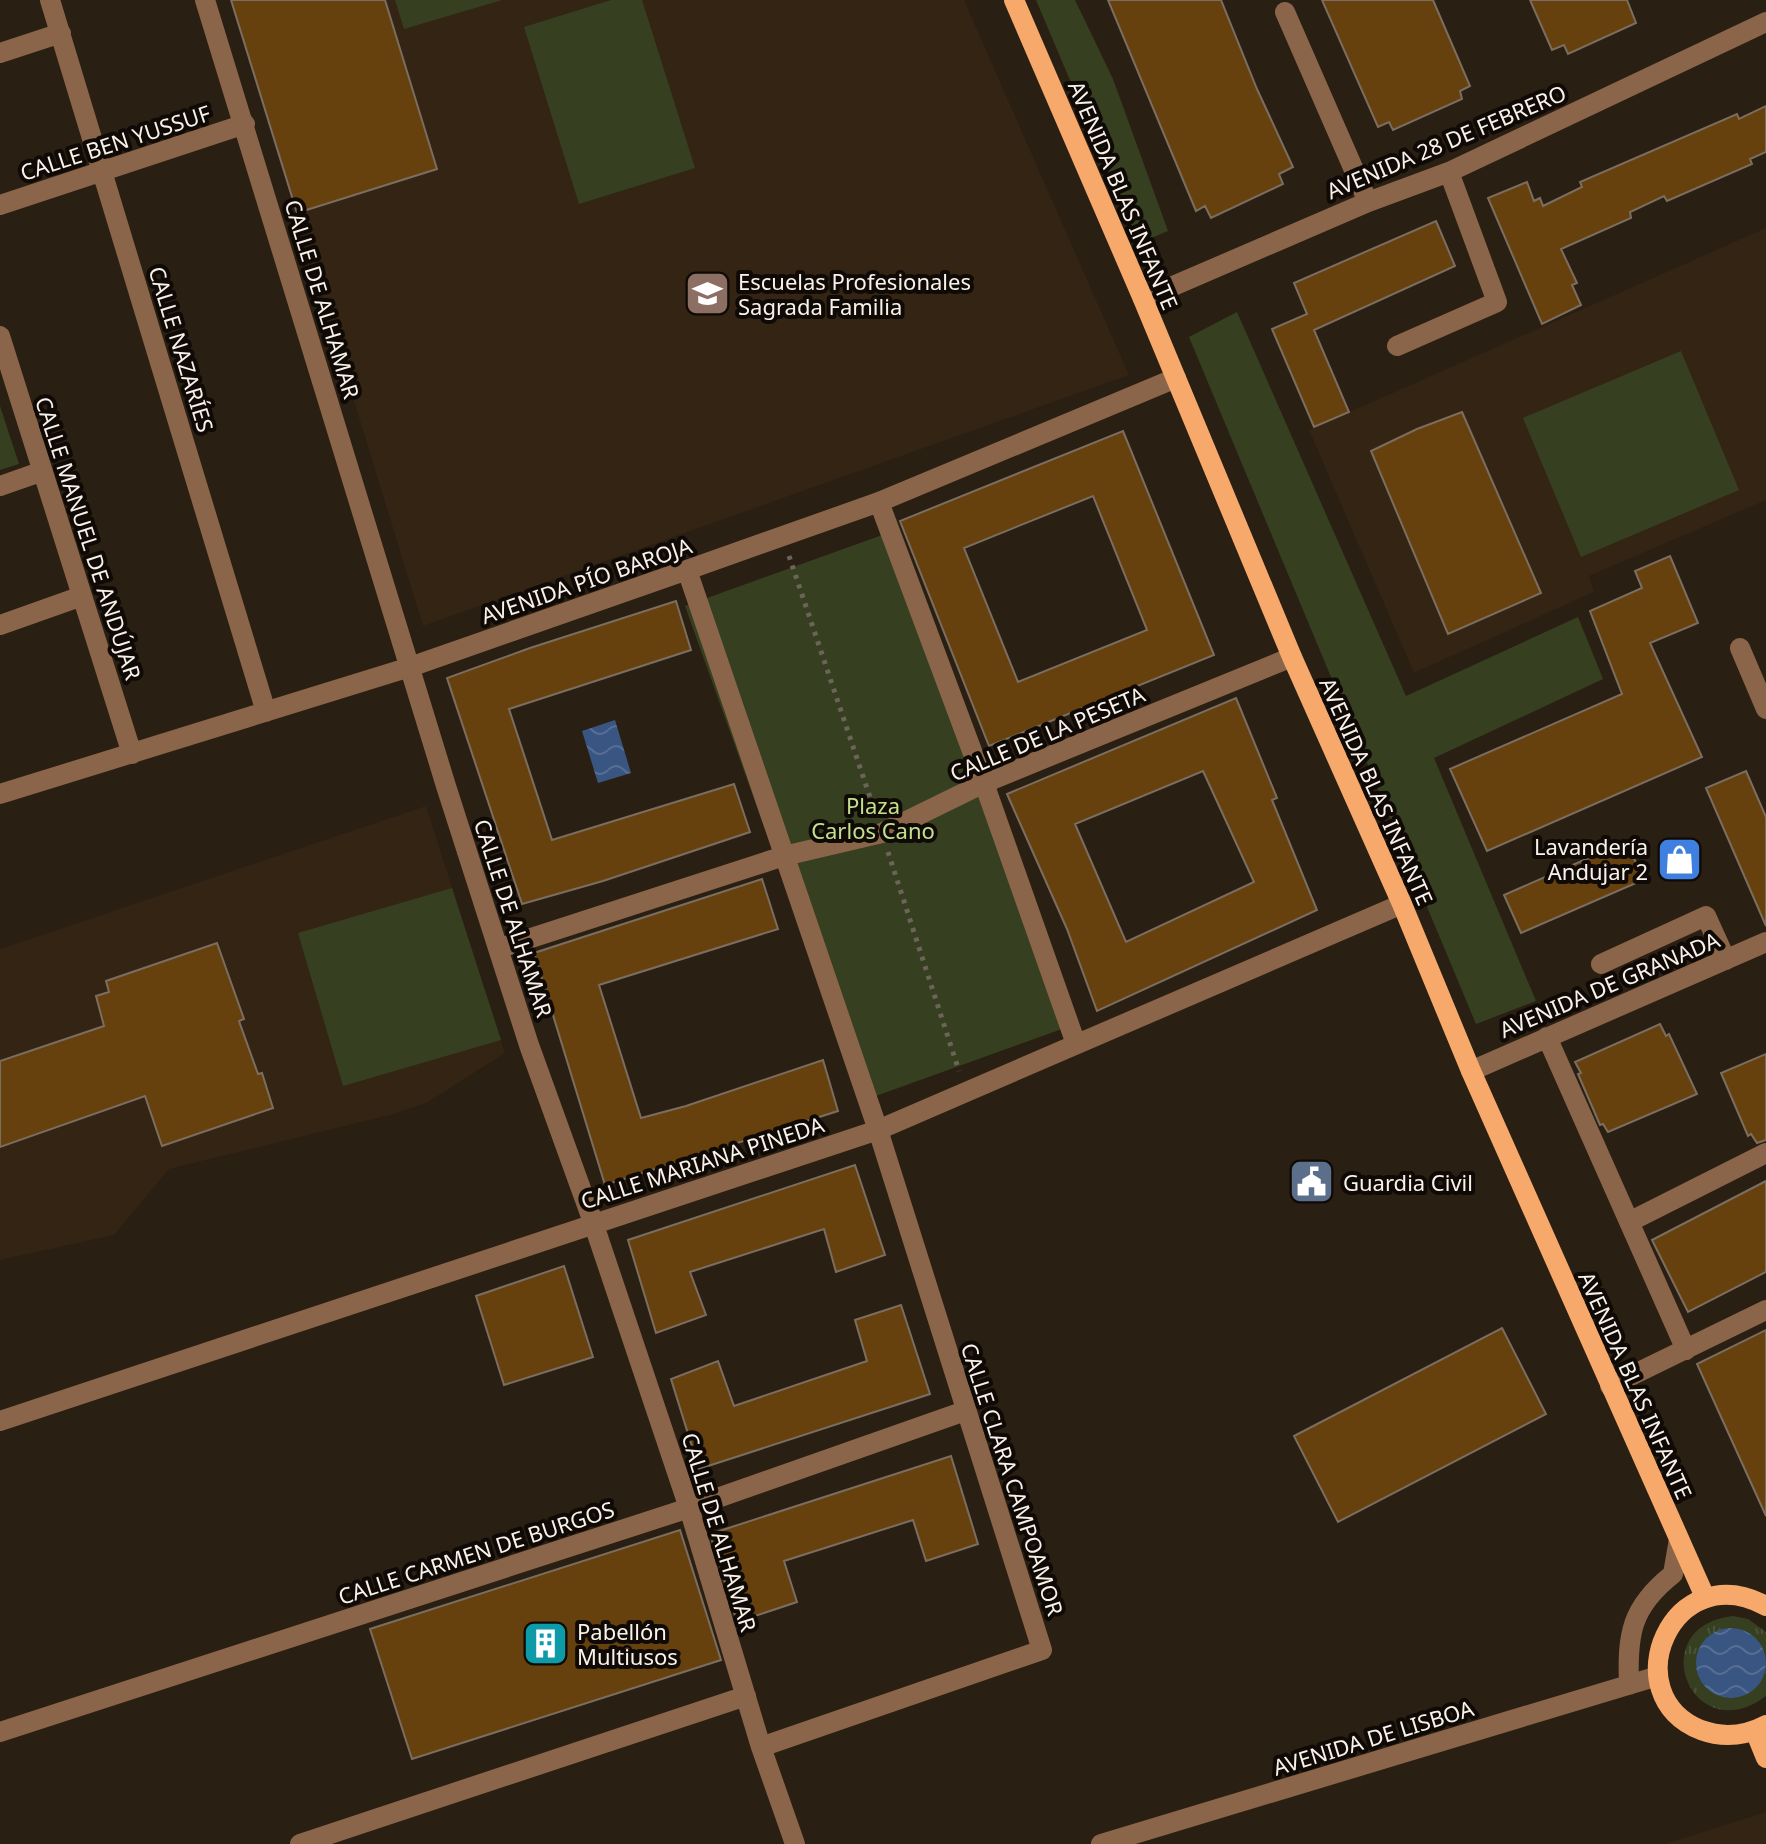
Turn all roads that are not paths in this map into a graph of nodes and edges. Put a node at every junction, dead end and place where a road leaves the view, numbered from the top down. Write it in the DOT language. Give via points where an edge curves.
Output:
graph roads {
  1 [pos="50,0"];
  2 [pos="205,0"];
  3 [pos="1014,0"];
  4 [pos="1285,12"];
  5 [pos="1766,22"];
  6 [pos="61,33"];
  7 [pos="0,53"];
  8 [pos="245,124"];
  9 [pos="104,172"];
  10 [pos="1449,172"];
  11 [pos="1368,202"];
  12 [pos="0,205"];
  13 [pos="1143,299"];
  14 [pos="1,345"];
  15 [pos="1397,346"];
  16 [pos="1176,378"];
  17 [pos="43,471"];
  18 [pos="0,486"];
  19 [pos="879,502"];
  20 [pos="687,570"];
  21 [pos="82,596"];
  22 [pos="0,625"];
  23 [pos="1740,648"];
  24 [pos="1292,657"];
  25 [pos="410,667"];
  26 [pos="1766,709"];
  27 [pos="266,712"];
  28 [pos="132,754"];
  29 [pos="984,783"];
  30 [pos="0,794"];
  31 [pos="784,856"];
  32 [pos="1402,904"];
  33 [pos="1766,942"];
  34 [pos="500,948"];
  35 [pos="1726,960"];
  36 [pos="1601,964"];
  37 [pos="1547,1037"];
  38 [pos="1076,1044"];
  39 [pos="1471,1071"];
  40 [pos="878,1130"];
  41 [pos="1766,1153"];
  42 [pos="593,1222"];
  43 [pos="1629,1222"];
  44 [pos="1766,1310"];
  45 [pos="1686,1350"];
  46 [pos="1610,1386"];
  47 [pos="965,1411"];
  48 [pos="0,1421"];
  49 [pos="689,1508"];
  50 [pos="1679,1539"];
  51 [pos="1705,1597"];
  52 [pos="1766,1606"];
  53 [pos="1658,1676"];
  54 [pos="1629,1685"];
  55 [pos="746,1696"];
  56 [pos="1760,1728"];
  57 [pos="0,1732"];
  58 [pos="761,1747"];
  59 [pos="1766,1758"];
  60 [pos="300,1844"];
  61 [pos="795,1844"];
  62 [pos="1101,1844"];
  1 -- 6 [label="street, CALLE NAZARÍES"];
  2 -- 8 [label="street, CALLE DE ALHAMAR"];
  3 -- 13 [label="main road, AVENIDA BLAS INFANTE"];
  4 -- 11 [label="street"];
  5 -- 10 [label="street, AVENIDA 28 DE FEBRERO"];
  6 -- 7 [label="street"];
  6 -- 9 [label="street, CALLE NAZARÍES"];
  8 -- 9 [label="street, CALLE BEN YUSSUF"];
  8 -- 25 [label="street, CALLE DE ALHAMAR"];
  9 -- 12 [label="street, CALLE BEN YUSSUF"];
  9 -- 27 [label="street, CALLE NAZARÍES"];
  10 -- 11 [label="street, AVENIDA 28 DE FEBRERO"];
  10 -- 15 [label="street" via="1497,302"];
  11 -- 13 [label="street, AVENIDA 28 DE FEBRERO"];
  13 -- 16 [label="main road, AVENIDA BLAS INFANTE"];
  14 -- 17 [label="street, CALLE MANUEL DE ANDÚJAR"];
  16 -- 19 [label="street, AVENIDA PÍO BAROJA"];
  16 -- 24 [label="main road, AVENIDA BLAS INFANTE"];
  17 -- 18 [label="street"];
  17 -- 21 [label="street, CALLE MANUEL DE ANDÚJAR"];
  19 -- 20 [label="street, AVENIDA PÍO BAROJA"];
  19 -- 29 [label="street"];
  20 -- 25 [label="street, AVENIDA PÍO BAROJA"];
  20 -- 31 [label="street, CALLE CLARA CAMPOAMOR"];
  21 -- 22 [label="street"];
  21 -- 28 [label="street, CALLE MANUEL DE ANDÚJAR"];
  23 -- 26 [label="street"];
  24 -- 29 [label="street, CALLE DE LA PESETA"];
  24 -- 32 [label="main road, AVENIDA BLAS INFANTE"];
  25 -- 27 [label="street, AVENIDA PÍO BAROJA"];
  25 -- 34 [label="street, CALLE DE ALHAMAR"];
  27 -- 28 [label="street, AVENIDA PÍO BAROJA"];
  28 -- 30 [label="street, AVENIDA PÍO BAROJA"];
  29 -- 31 [label="street, CALLE DE LA PESETA" via="882,833"];
  29 -- 38 [label="street"];
  31 -- 34 [label="street, CALLE DE LA PESETA"];
  31 -- 40 [label="street, CALLE CLARA CAMPOAMOR"];
  32 -- 38 [label="street, CALLE MARIANA PINEDA"];
  32 -- 39 [label="main road, AVENIDA BLAS INFANTE"];
  33 -- 35 [label="street, AVENIDA DE GRANADA"];
  34 -- 42 [label="street, CALLE DE ALHAMAR"];
  35 -- 36 [label="street" via="1706,916"];
  35 -- 37 [label="street, AVENIDA DE GRANADA"];
  37 -- 39 [label="street, AVENIDA DE GRANADA"];
  37 -- 43 [label="street"];
  38 -- 40 [label="street, CALLE MARIANA PINEDA"];
  39 -- 46 [label="main road, AVENIDA BLAS INFANTE"];
  40 -- 42 [label="street, CALLE MARIANA PINEDA"];
  40 -- 47 [label="street, CALLE CLARA CAMPOAMOR"];
  41 -- 43 [label="street"];
  42 -- 48 [label="street, CALLE MARIANA PINEDA"];
  42 -- 49 [label="street, CALLE DE ALHAMAR"];
  43 -- 45 [label="street"];
  44 -- 45 [label="street"];
  45 -- 46 [label="street"];
  46 -- 50 [label="main road, AVENIDA BLAS INFANTE"];
  47 -- 49 [label="street, CALLE CARMEN DE BURGOS"];
  47 -- 58 [label="street, CALLE CLARA CAMPOAMOR" via="1042,1650"];
  49 -- 55 [label="street, CALLE DE ALHAMAR"];
  49 -- 57 [label="street, CALLE CARMEN DE BURGOS"];
  50 -- 51 [label="main road, AVENIDA BLAS INFANTE"];
  50 -- 54 [label="street" via="1673,1574 1639,1612 1628,1643"];
  51 -- 52 [label="main road" via="1751,1597"];
  51 -- 53 [label="main road" via="1687,1606 1668,1628 1658,1656"];
  53 -- 54 [label="street, AVENIDA DE LISBOA"];
  53 -- 56 [label="main road" via="1677,1714 1693,1727 1734,1735"];
  54 -- 62 [label="street, AVENIDA DE LISBOA"];
  55 -- 58 [label="street, CALLE DE ALHAMAR"];
  55 -- 60 [label="street"];
  56 -- 59 [label="main road"];
  58 -- 61 [label="street, CALLE DE ALHAMAR"];
}
